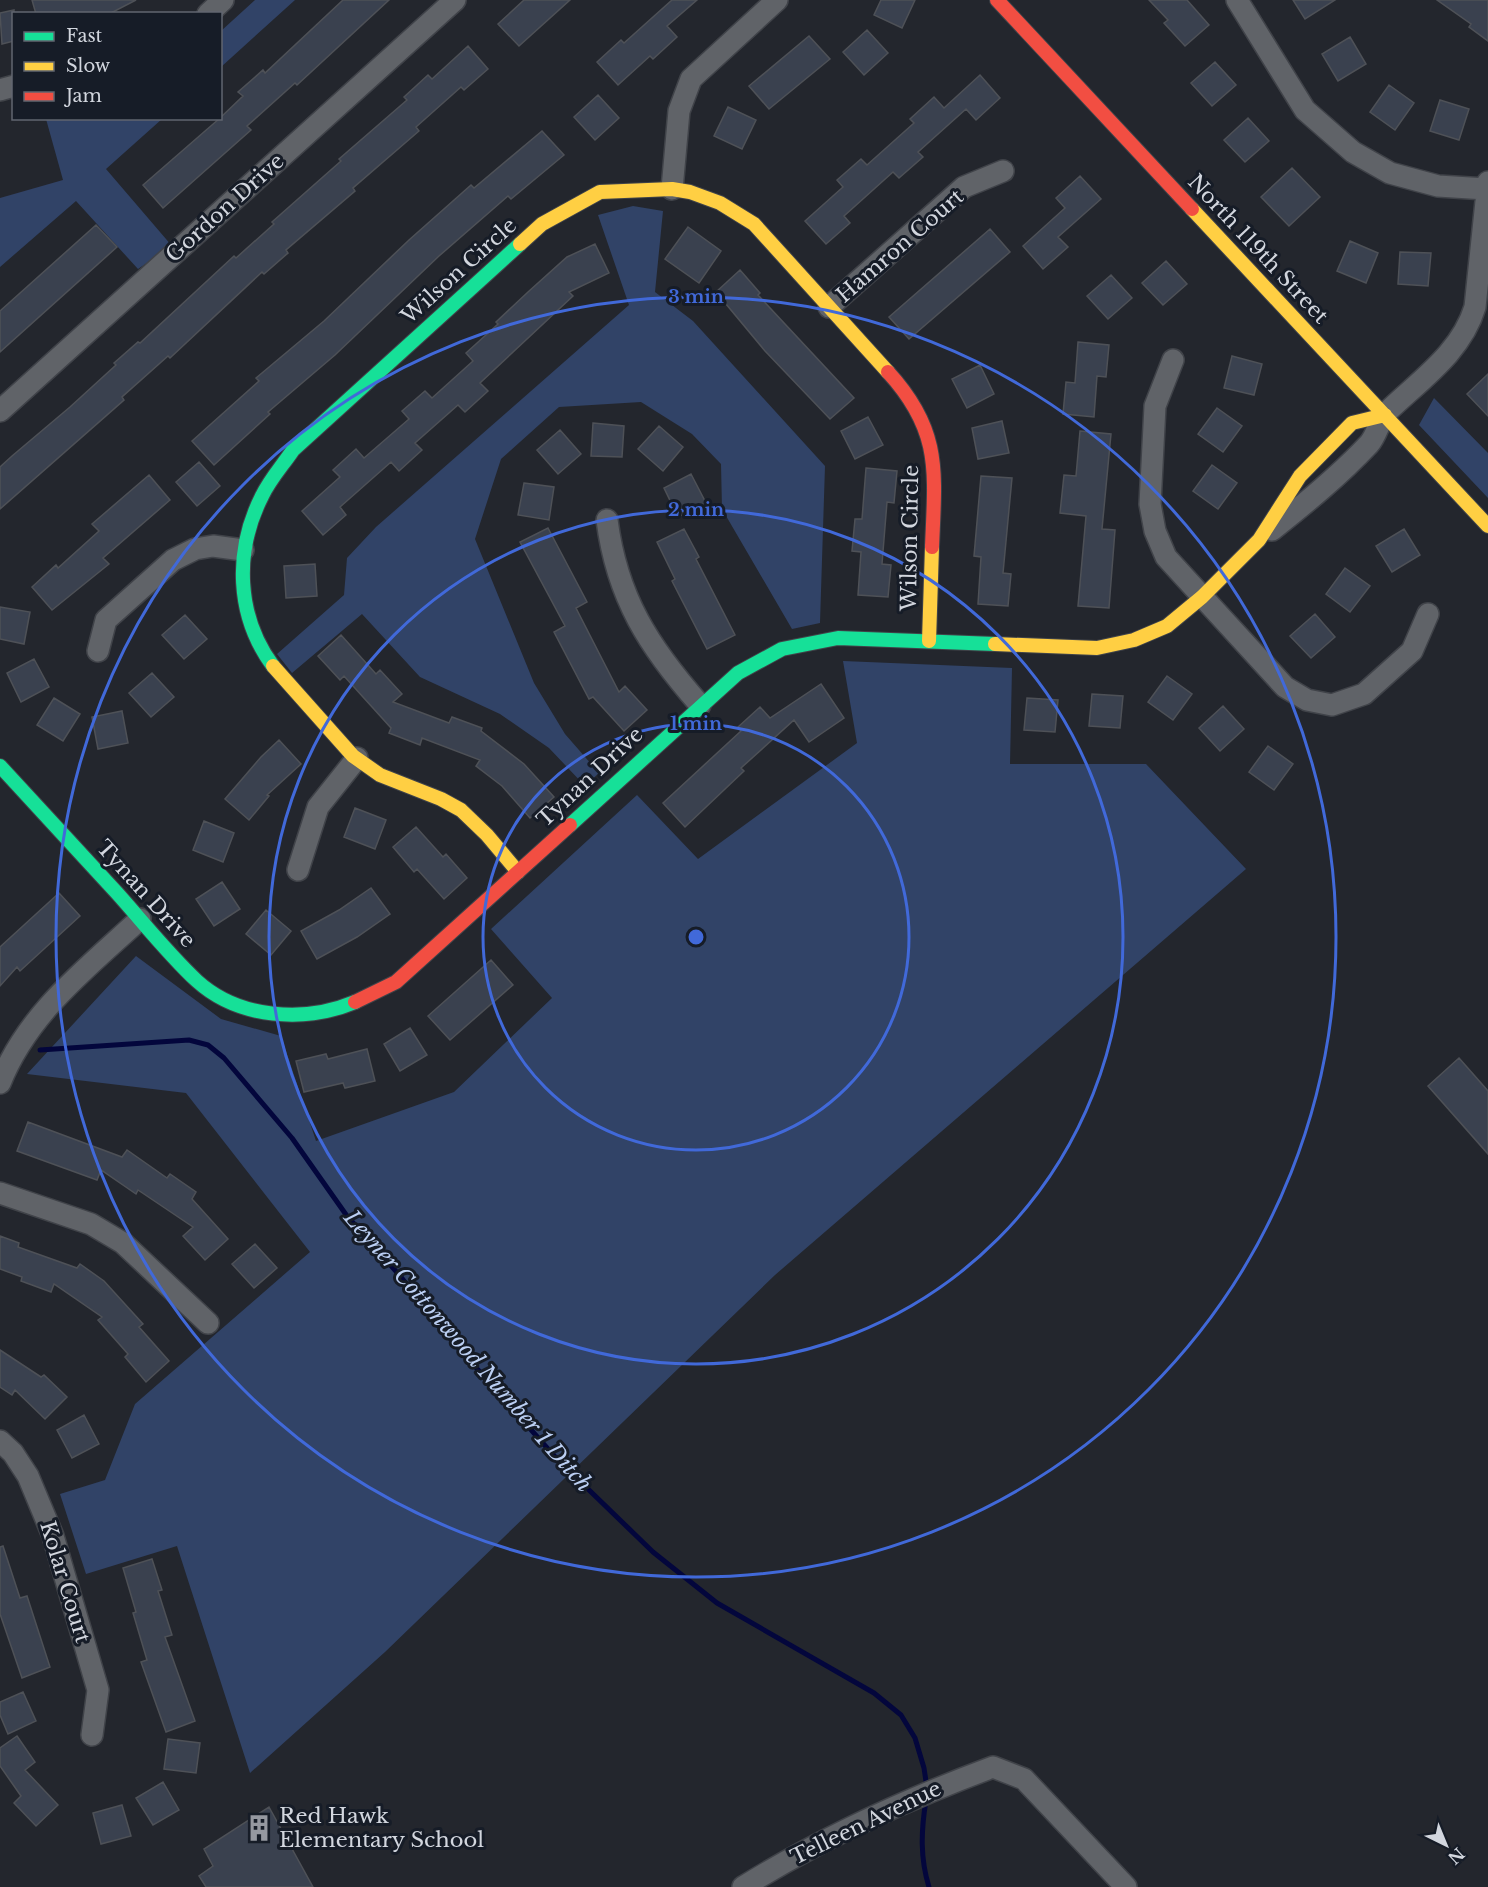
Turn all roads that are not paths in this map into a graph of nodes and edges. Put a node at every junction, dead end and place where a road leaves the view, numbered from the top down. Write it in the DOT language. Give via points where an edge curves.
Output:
graph roads {
  1 [pos="223,0"];
  2 [pos="777,0"];
  3 [pos="997,0"];
  4 [pos="1236,0"];
  5 [pos="450,2"];
  6 [pos="210,12"];
  7 [pos="1003,171"];
  8 [pos="1487,186"];
  9 [pos="672,189"];
  10 [pos="830,307"];
  11 [pos="1481,311"];
  12 [pos="1173,360"];
  13 [pos="0,411"];
  14 [pos="1385,415"];
  15 [pos="607,520"];
  16 [pos="1488,526"];
  17 [pos="1259,540"];
  18 [pos="243,550"];
  19 [pos="1203,597"];
  20 [pos="1428,615"];
  21 [pos="929,641"];
  22 [pos="98,651"];
  23 [pos="700,705"];
  24 [pos="357,758"];
  25 [pos="0,766"];
  26 [pos="298,870"];
  27 [pos="518,872"];
  28 [pos="140,919"];
  29 [pos="0,1083"];
  30 [pos="0,1193"];
  31 [pos="208,1323"];
  32 [pos="0,1441"];
  33 [pos="92,1735"];
  34 [pos="743,1887"];
  35 [pos="1126,1887"];
  1 -- 6 [label="street"];
  2 -- 9 [label="street" via="691,79 679,111"];
  3 -- 14 [label="street, North 119th Street"];
  4 -- 8 [label="street" via="1305,110 1353,153 1390,173 1438,186"];
  5 -- 13 [label="street, Gordon Drive"];
  7 -- 10 [label="street, Hamron Court" via="964,187"];
  8 -- 11 [label="street"];
  9 -- 10 [label="street, Wilson Circle" via="720,203 754,224"];
  9 -- 18 [label="street, Wilson Circle" via="600,192 542,224 293,450 262,493"];
  10 -- 21 [label="street, Wilson Circle" via="906,392 926,428 935,465"];
  11 -- 14 [label="street" via="1457,345"];
  12 -- 19 [label="street" via="1155,406 1150,504 1155,531 1166,557"];
  14 -- 16 [label="street, North 119th Street"];
  14 -- 17 [label="street" via="1371,441 1318,493"];
  15 -- 23 [label="street" via="612,557 634,616 656,652"];
  17 -- 19 [label="street, Tynan Drive"];
  18 -- 22 [label="street" via="213,546 195,549 173,560 106,620"];
  18 -- 24 [label="street, Wilson Circle" via="249,620 259,646 277,672"];
  19 -- 20 [label="street" via="1285,687 1307,700 1332,705 1364,694 1412,651"];
  19 -- 21 [label="street, Tynan Drive" via="1167,626 1134,640 1097,648"];
  21 -- 23 [label="street, Tynan Drive" via="838,638 782,649 738,673"];
  23 -- 27 [label="street, Tynan Drive"];
  24 -- 26 [label="street" via="318,807"];
  24 -- 27 [label="street, Wilson Circle" via="391,780 452,804 478,826"];
  25 -- 28 [label="street, Tynan Drive"];
  27 -- 28 [label="street, Tynan Drive" via="396,982 330,1013 292,1017 254,1011 220,996 179,964"];
  28 -- 29 [label="street" via="48,1004 27,1031"];
  30 -- 31 [label="street" via="91,1224 123,1243"];
  32 -- 33 [label="street, Kolar Court" via="28,1476 53,1536 98,1690"];
  34 -- 35 [label="street, Telleen Avenue" via="797,1854 927,1791 993,1767 1024,1779"];
}
